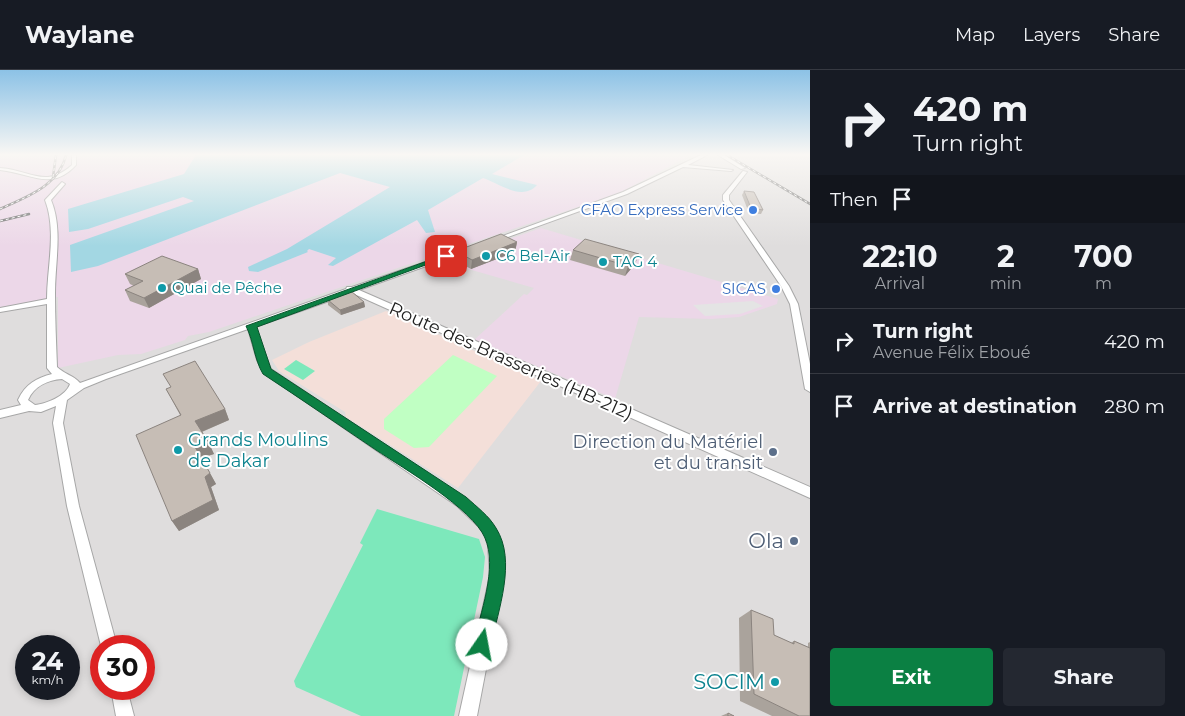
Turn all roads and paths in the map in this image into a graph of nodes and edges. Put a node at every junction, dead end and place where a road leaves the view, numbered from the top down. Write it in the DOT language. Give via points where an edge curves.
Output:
graph roads {
  1 [pos="61,185"];
  2 [pos="643,185"];
  3 [pos="734,185"];
  4 [pos="487,242"];
  5 [pos="478,245"];
  6 [pos="350,289"];
  7 [pos="51,301"];
  8 [pos="0,310"];
  9 [pos="251,326"];
  10 [pos="52,365"];
  11 [pos="62,376"];
  12 [pos="36,384"];
  13 [pos="73,385"];
  14 [pos="810,389"];
  15 [pos="62,400"];
  16 [pos="26,402"];
  17 [pos="42,407"];
  18 [pos="0,410"];
  19 [pos="0,414"];
  20 [pos="58,423"];
  21 [pos="810,492"];
  22 [pos="106,635"];
  23 [pos="121,700"];
  24 [pos="125,716"];
  25 [pos="468,716"];
  1 -- 7 [label="street" via="48,200 52,210 54,242"];
  2 -- 4 [label="street"];
  3 -- 14 [label="street" via="726,200 794,304"];
  5 -- 6 [label="street"];
  6 -- 9 [label="street"];
  6 -- 21 [label="street, Route des Brasseries (HB-212)"];
  7 -- 8 [label="street"];
  7 -- 10 [label="street"];
  9 -- 13 [label="street"];
  9 -- 25 [label="street" via="267,372 461,502 491,534 497,575"];
  10 -- 11 [label="street" via="54,372"];
  10 -- 12 [label="street"];
  11 -- 12 [label="street"];
  11 -- 13 [label="street"];
  12 -- 16 [label="street"];
  13 -- 15 [label="street"];
  15 -- 17 [label="street"];
  15 -- 20 [label="street"];
  16 -- 17 [label="street"];
  16 -- 18 [label="street"];
  16 -- 19 [label="street"];
  17 -- 20 [label="street"];
  20 -- 22 [label="street" via="73,506"];
  23 -- 24 [label="street"];
}
